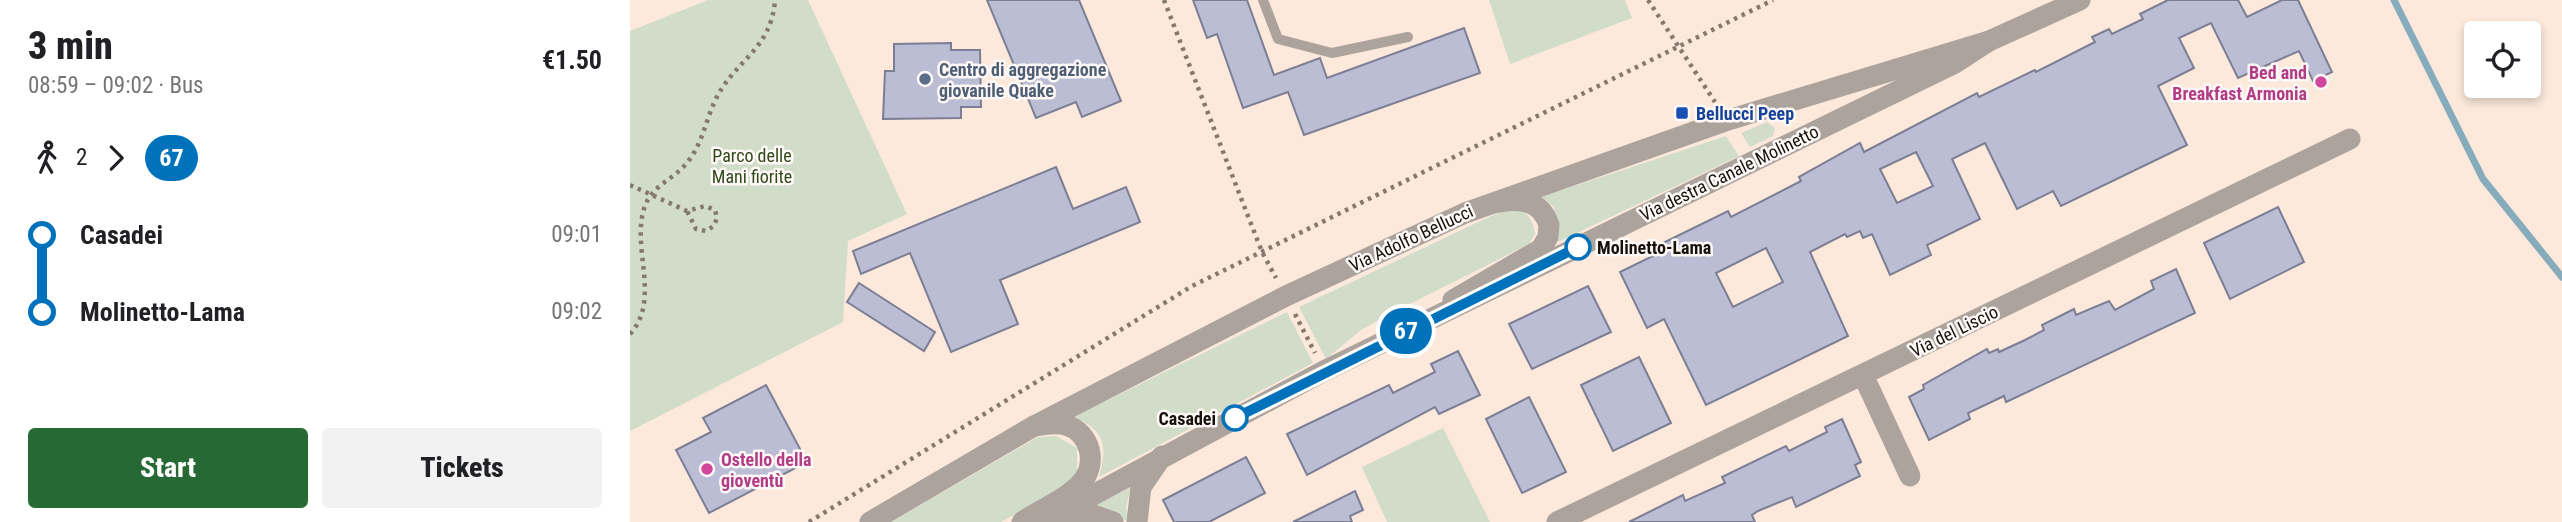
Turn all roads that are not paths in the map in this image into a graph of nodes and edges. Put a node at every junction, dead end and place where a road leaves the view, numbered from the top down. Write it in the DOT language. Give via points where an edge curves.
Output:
graph roads {
  1 [pos="1263,0"];
  2 [pos="2080,0"];
  3 [pos="2056,7"];
  4 [pos="1408,37"];
  5 [pos="1989,41"];
  6 [pos="2350,139"];
  7 [pos="1483,206"];
  8 [pos="1405,331"];
  9 [pos="1863,375"];
  10 [pos="1034,426"];
  11 [pos="1162,456"];
  12 [pos="1910,476"];
  13 [pos="1049,518"];
  14 [pos="870,522"];
  15 [pos="1022,522"];
  16 [pos="1113,522"];
  17 [pos="1137,522"];
  18 [pos="1557,522"];
  1 -- 4 [label="lane" via="1278,39 1332,53"];
  2 -- 3 [label="street, Via destra Canale Molinetto"];
  3 -- 5 [label="street, Via destra Canale Molinetto"];
  5 -- 7 [label="street, Via Adolfo Bellucci" via="1725,121"];
  5 -- 8 [label="street, Via destra Canale Molinetto" via="1955,63"];
  6 -- 9 [label="street, Via del Liscio"];
  7 -- 8 [label="street" via="1514,200 1535,205 1547,220 1545,243"];
  7 -- 10 [label="street, Via Adolfo Bellucci" via="1286,296"];
  8 -- 11 [label="street, Via destra Canale Molinetto"];
  9 -- 12 [label="street"];
  9 -- 18 [label="street, Via del Liscio"];
  10 -- 14 [label="street, Via Adolfo Bellucci"];
  10 -- 15 [label="street" via="1055,423 1077,430 1088,445 1090,465 1079,486"];
  11 -- 13 [label="street, Via destra Canale Molinetto"];
  11 -- 17 [label="street" via="1141,487"];
  13 -- 16 [label="street" via="1090,513"];
}
